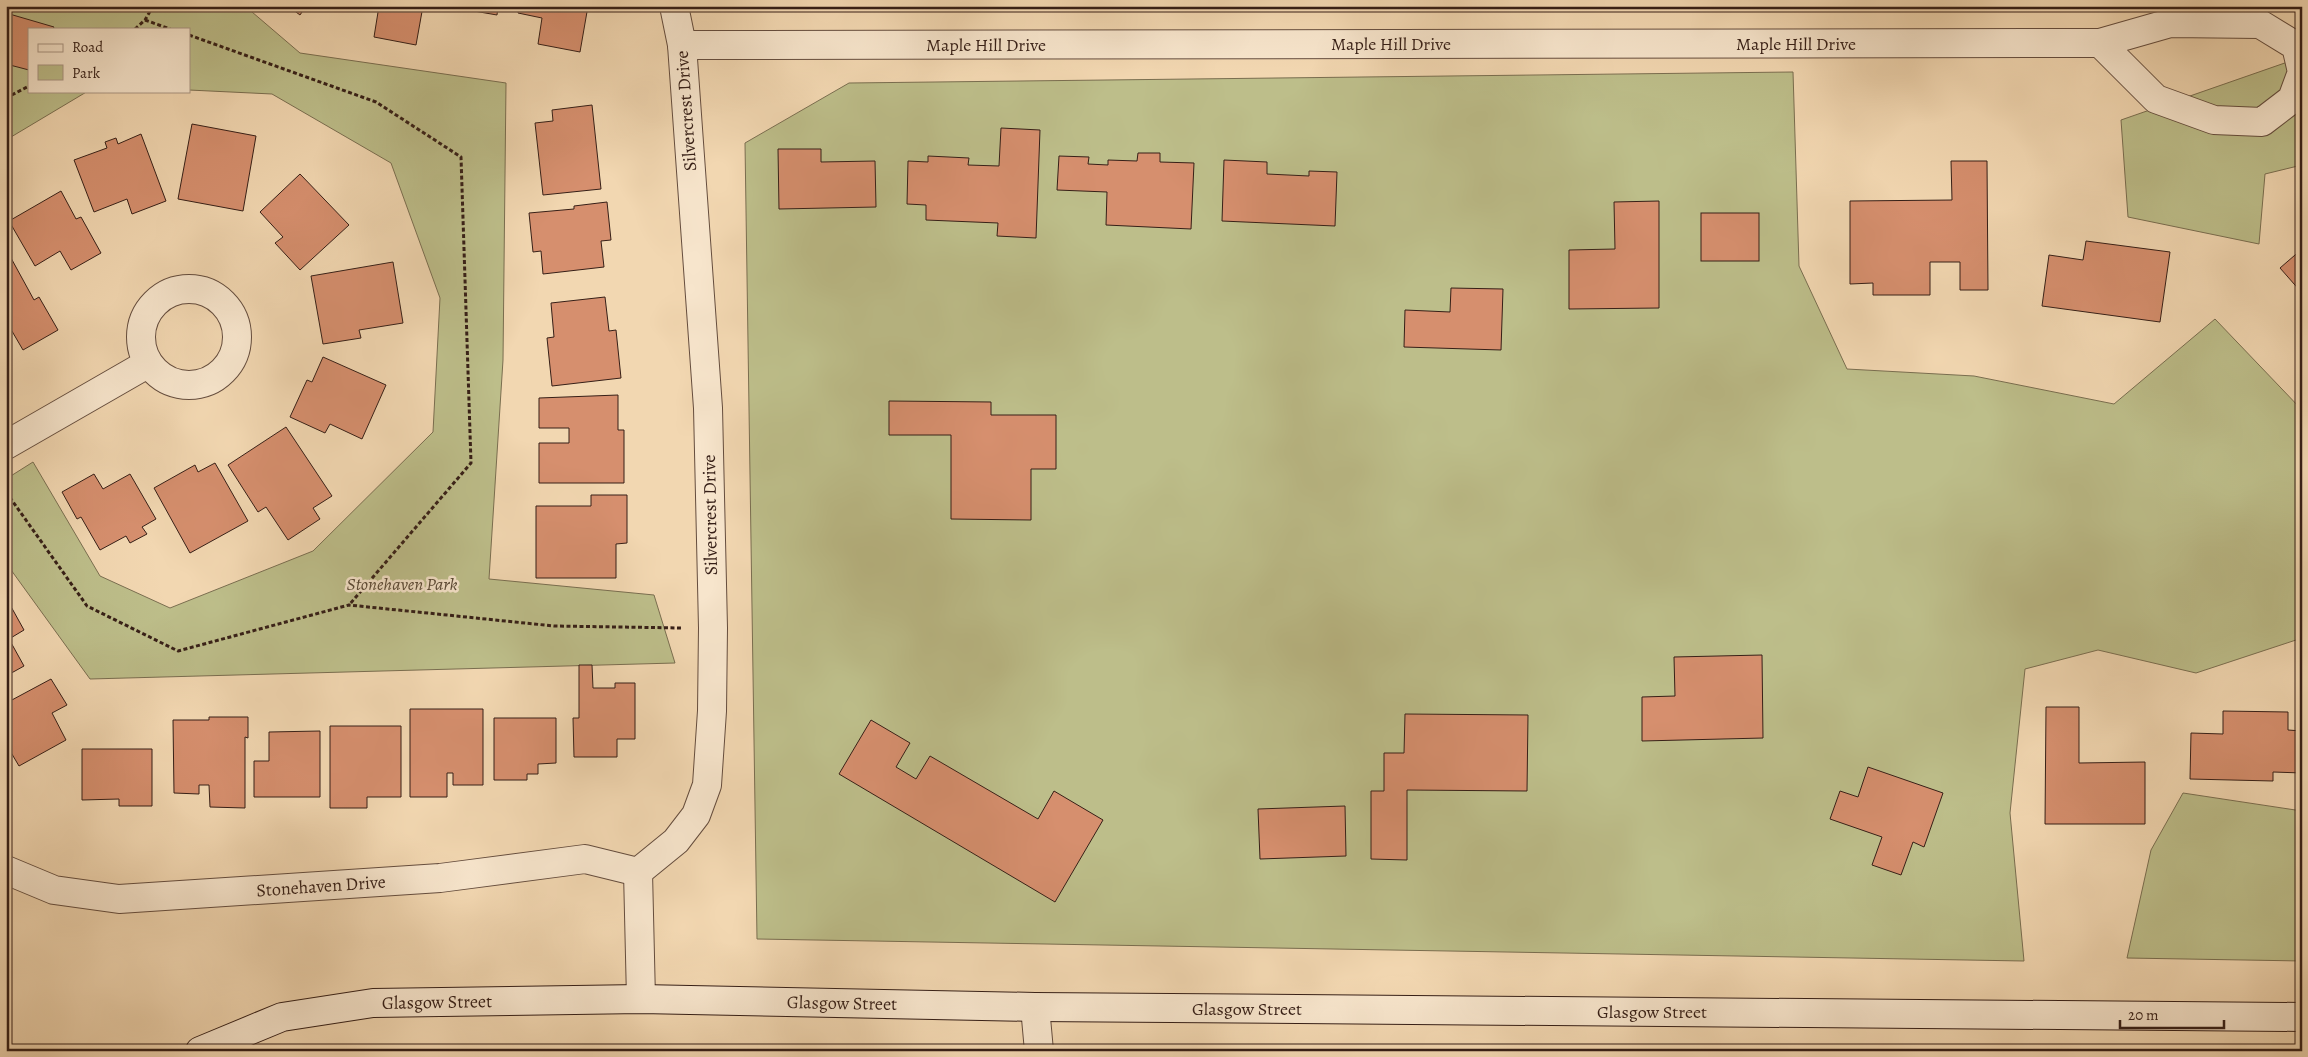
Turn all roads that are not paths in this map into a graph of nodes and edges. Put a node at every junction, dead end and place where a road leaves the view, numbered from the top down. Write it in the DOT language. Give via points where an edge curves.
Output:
graph roads {
  1 [pos="674,6"];
  2 [pos="2100,43"];
  3 [pos="682,45"];
  4 [pos="147,364"];
  5 [pos="6,445"];
  6 [pos="6,870"];
  7 [pos="638,872"];
  8 [pos="641,999"];
  9 [pos="1035,1007"];
  10 [pos="2302,1017"];
  11 [pos="200,1051"];
  12 [pos="1039,1051"];
  1 -- 3 [label="street, Silvercrest Drive"];
  2 -- 2 [label="street, Maple Hill Drive" via="2156,99 2214,120 2262,122 2292,99 2302,72 2296,46 2260,24 2170,23"];
  2 -- 3 [label="street, Maple Hill Drive"];
  3 -- 7 [label="street, Silvercrest Drive" via="708,408 712,712 707,785 696,815 676,841"];
  4 -- 5 [label="street"];
  6 -- 7 [label="street, Stonehaven Drive" via="54,890 119,899 440,878 585,859"];
  7 -- 8 [label="street"];
  8 -- 9 [label="street, Glasgow Street"];
  8 -- 11 [label="street, Glasgow Street" via="373,1003 282,1017"];
  9 -- 10 [label="street, Glasgow Street"];
  9 -- 12 [label="street"];
}
